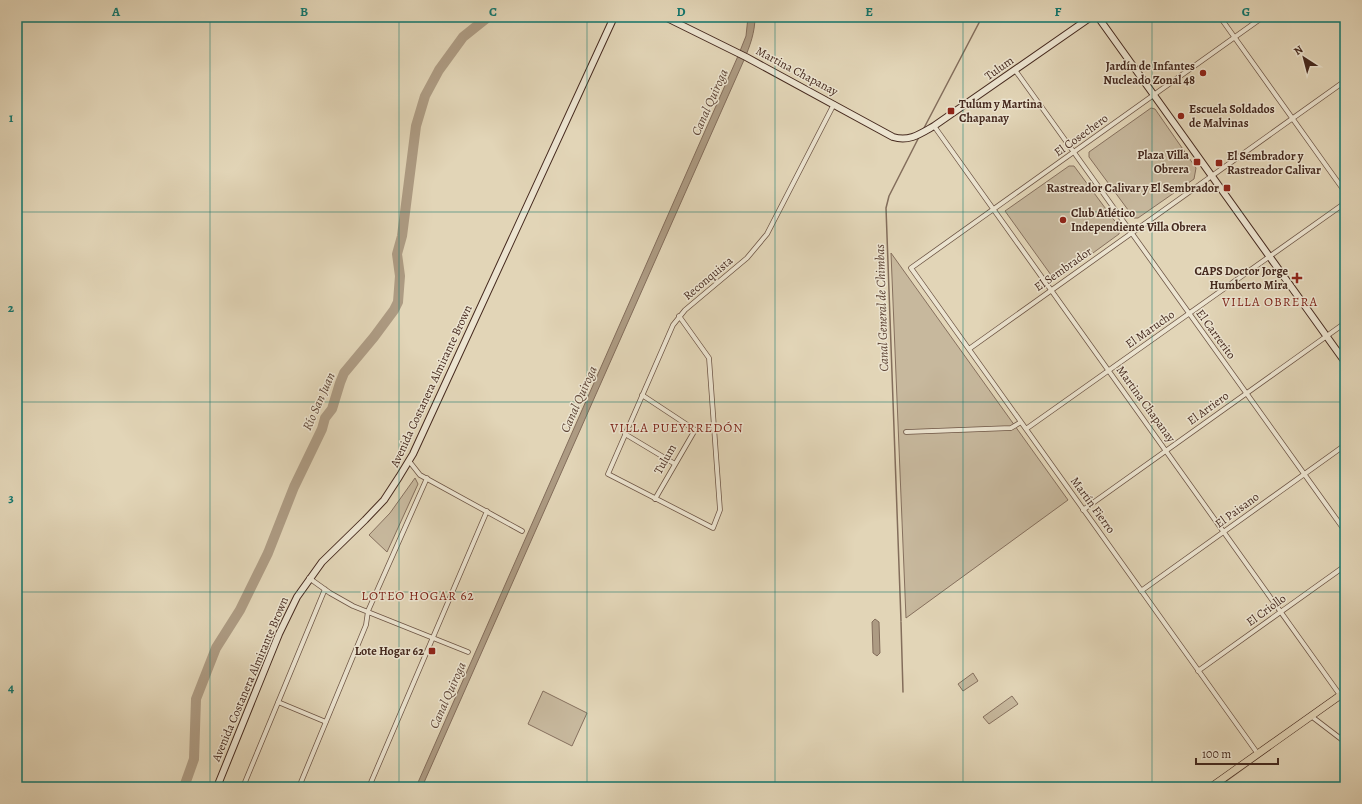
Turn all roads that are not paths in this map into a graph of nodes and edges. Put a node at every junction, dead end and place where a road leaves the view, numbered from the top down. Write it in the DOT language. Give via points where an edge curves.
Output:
graph roads {
  1 [pos="614,17"];
  2 [pos="665,17"];
  3 [pos="1091,17"];
  4 [pos="1098,17"];
  5 [pos="1220,17"];
  6 [pos="1263,17"];
  7 [pos="1343,17"];
  8 [pos="1345,20"];
  9 [pos="1234,37"];
  10 [pos="1015,70"];
  11 [pos="1345,81"];
  12 [pos="1154,95"];
  13 [pos="834,104"];
  14 [pos="1293,118"];
  15 [pos="934,126"];
  16 [pos="920,134"];
  17 [pos="1074,152"];
  18 [pos="1212,176"];
  19 [pos="1345,192"];
  20 [pos="1345,203"];
  21 [pos="994,210"];
  22 [pos="1132,233"];
  23 [pos="1270,256"];
  24 [pos="911,268"];
  25 [pos="1051,290"];
  26 [pos="1189,313"];
  27 [pos="679,316"];
  28 [pos="1345,323"];
  29 [pos="1326,336"];
  30 [pos="969,349"];
  31 [pos="1345,362"];
  32 [pos="1109,370"];
  33 [pos="1246,393"];
  34 [pos="642,395"];
  35 [pos="1021,422"];
  36 [pos="1026,429"];
  37 [pos="906,432"];
  38 [pos="625,434"];
  39 [pos="1345,445"];
  40 [pos="1166,451"];
  41 [pos="409,460"];
  42 [pos="675,464"];
  43 [pos="1304,474"];
  44 [pos="427,478"];
  45 [pos="655,499"];
  46 [pos="1084,510"];
  47 [pos="487,512"];
  48 [pos="522,531"];
  49 [pos="1345,531"];
  50 [pos="1224,532"];
  51 [pos="1345,566"];
  52 [pos="310,578"];
  53 [pos="325,589"];
  54 [pos="1141,591"];
  55 [pos="368,611"];
  56 [pos="1281,612"];
  57 [pos="433,638"];
  58 [pos="468,652"];
  59 [pos="1198,671"];
  60 [pos="1343,693"];
  61 [pos="278,702"];
  62 [pos="1311,716"];
  63 [pos="326,722"];
  64 [pos="1345,742"];
  65 [pos="1258,754"];
  66 [pos="217,787"];
  67 [pos="243,787"];
  68 [pos="299,787"];
  69 [pos="369,787"];
  70 [pos="1211,787"];
  1 -- 41 [label="main road, Avenida Costanera Almirante Brown"];
  2 -- 13 [label="main road, Martina Chapanay" via="746,56"];
  3 -- 10 [label="main road, Tulum"];
  4 -- 12 [label="main road"];
  5 -- 9 [label="street"];
  6 -- 9 [label="street, El Cosechero"];
  7 -- 8 [label="street"];
  9 -- 12 [label="street, El Cosechero"];
  9 -- 14 [label="street"];
  10 -- 15 [label="main road, Tulum"];
  10 -- 17 [label="street, El Carrerito"];
  11 -- 14 [label="street, El Sembrador"];
  12 -- 17 [label="street, El Cosechero"];
  12 -- 18 [label="main road"];
  13 -- 16 [label="main road, Martina Chapanay" via="893,137 907,139"];
  13 -- 27 [label="street, Reconquista" via="767,234 747,258"];
  14 -- 18 [label="street, El Sembrador"];
  14 -- 19 [label="street"];
  15 -- 16 [label="main road, Tulum"];
  15 -- 21 [label="street, Martina Chapanay"];
  17 -- 21 [label="street, El Cosechero"];
  17 -- 22 [label="street, El Carrerito"];
  18 -- 22 [label="street, El Sembrador"];
  18 -- 23 [label="main road"];
  20 -- 23 [label="street, El Marucho"];
  21 -- 24 [label="street, El Cosechero"];
  21 -- 25 [label="street, Martina Chapanay"];
  22 -- 25 [label="street, El Sembrador"];
  22 -- 26 [label="street, El Carrerito"];
  23 -- 26 [label="street, El Marucho"];
  23 -- 29 [label="main road"];
  24 -- 30 [label="street, Martín Fierro"];
  25 -- 30 [label="street, El Sembrador"];
  25 -- 32 [label="street, Martina Chapanay"];
  26 -- 32 [label="street, El Marucho"];
  26 -- 33 [label="street, El Carrerito"];
  27 -- 34 [label="street, Reconquista"];
  27 -- 45 [label="street" via="710,358 720,510 713,528"];
  28 -- 29 [label="street, El Arriero"];
  29 -- 31 [label="main road"];
  29 -- 33 [label="street, El Arriero"];
  30 -- 35 [label="street, Martín Fierro"];
  32 -- 36 [label="street, El Marucho"];
  32 -- 40 [label="street, Martina Chapanay"];
  33 -- 40 [label="street, El Arriero"];
  33 -- 43 [label="street, El Carrerito"];
  34 -- 38 [label="street, Reconquista"];
  34 -- 42 [label="street, Tulum" via="695,430"];
  35 -- 36 [label="street, Martín Fierro"];
  35 -- 37 [label="street" via="1012,428"];
  36 -- 46 [label="street, Martín Fierro"];
  38 -- 42 [label="street"];
  38 -- 45 [label="street, Reconquista" via="608,474"];
  39 -- 43 [label="street, El Paisano"];
  40 -- 46 [label="street, El Arriero"];
  40 -- 50 [label="street, Martina Chapanay"];
  41 -- 44 [label="street" via="420,475"];
  41 -- 52 [label="main road, Avenida Costanera Almirante Brown" via="397,482 378,506 331,552"];
  42 -- 45 [label="street, Tulum"];
  43 -- 49 [label="street, El Carrerito"];
  43 -- 50 [label="street, El Paisano"];
  44 -- 47 [label="street"];
  44 -- 55 [label="street"];
  46 -- 54 [label="street, Martín Fierro"];
  47 -- 48 [label="street"];
  47 -- 57 [label="street"];
  50 -- 54 [label="street, El Paisano"];
  50 -- 56 [label="street, Martina Chapanay"];
  51 -- 56 [label="street, El Criollo"];
  52 -- 53 [label="street"];
  52 -- 66 [label="main road, Avenida Costanera Almirante Brown" via="283,624"];
  53 -- 55 [label="street" via="353,606"];
  53 -- 61 [label="street"];
  54 -- 59 [label="street, Martín Fierro"];
  55 -- 57 [label="street"];
  55 -- 63 [label="street" via="366,625"];
  56 -- 59 [label="street, El Criollo"];
  56 -- 60 [label="street, Martina Chapanay"];
  57 -- 58 [label="street"];
  57 -- 69 [label="street"];
  59 -- 65 [label="street, Martín Fierro"];
  60 -- 62 [label="main road"];
  61 -- 63 [label="street"];
  61 -- 67 [label="street"];
  62 -- 64 [label="street"];
  62 -- 65 [label="main road"];
  63 -- 68 [label="street"];
  65 -- 70 [label="main road"];
}
